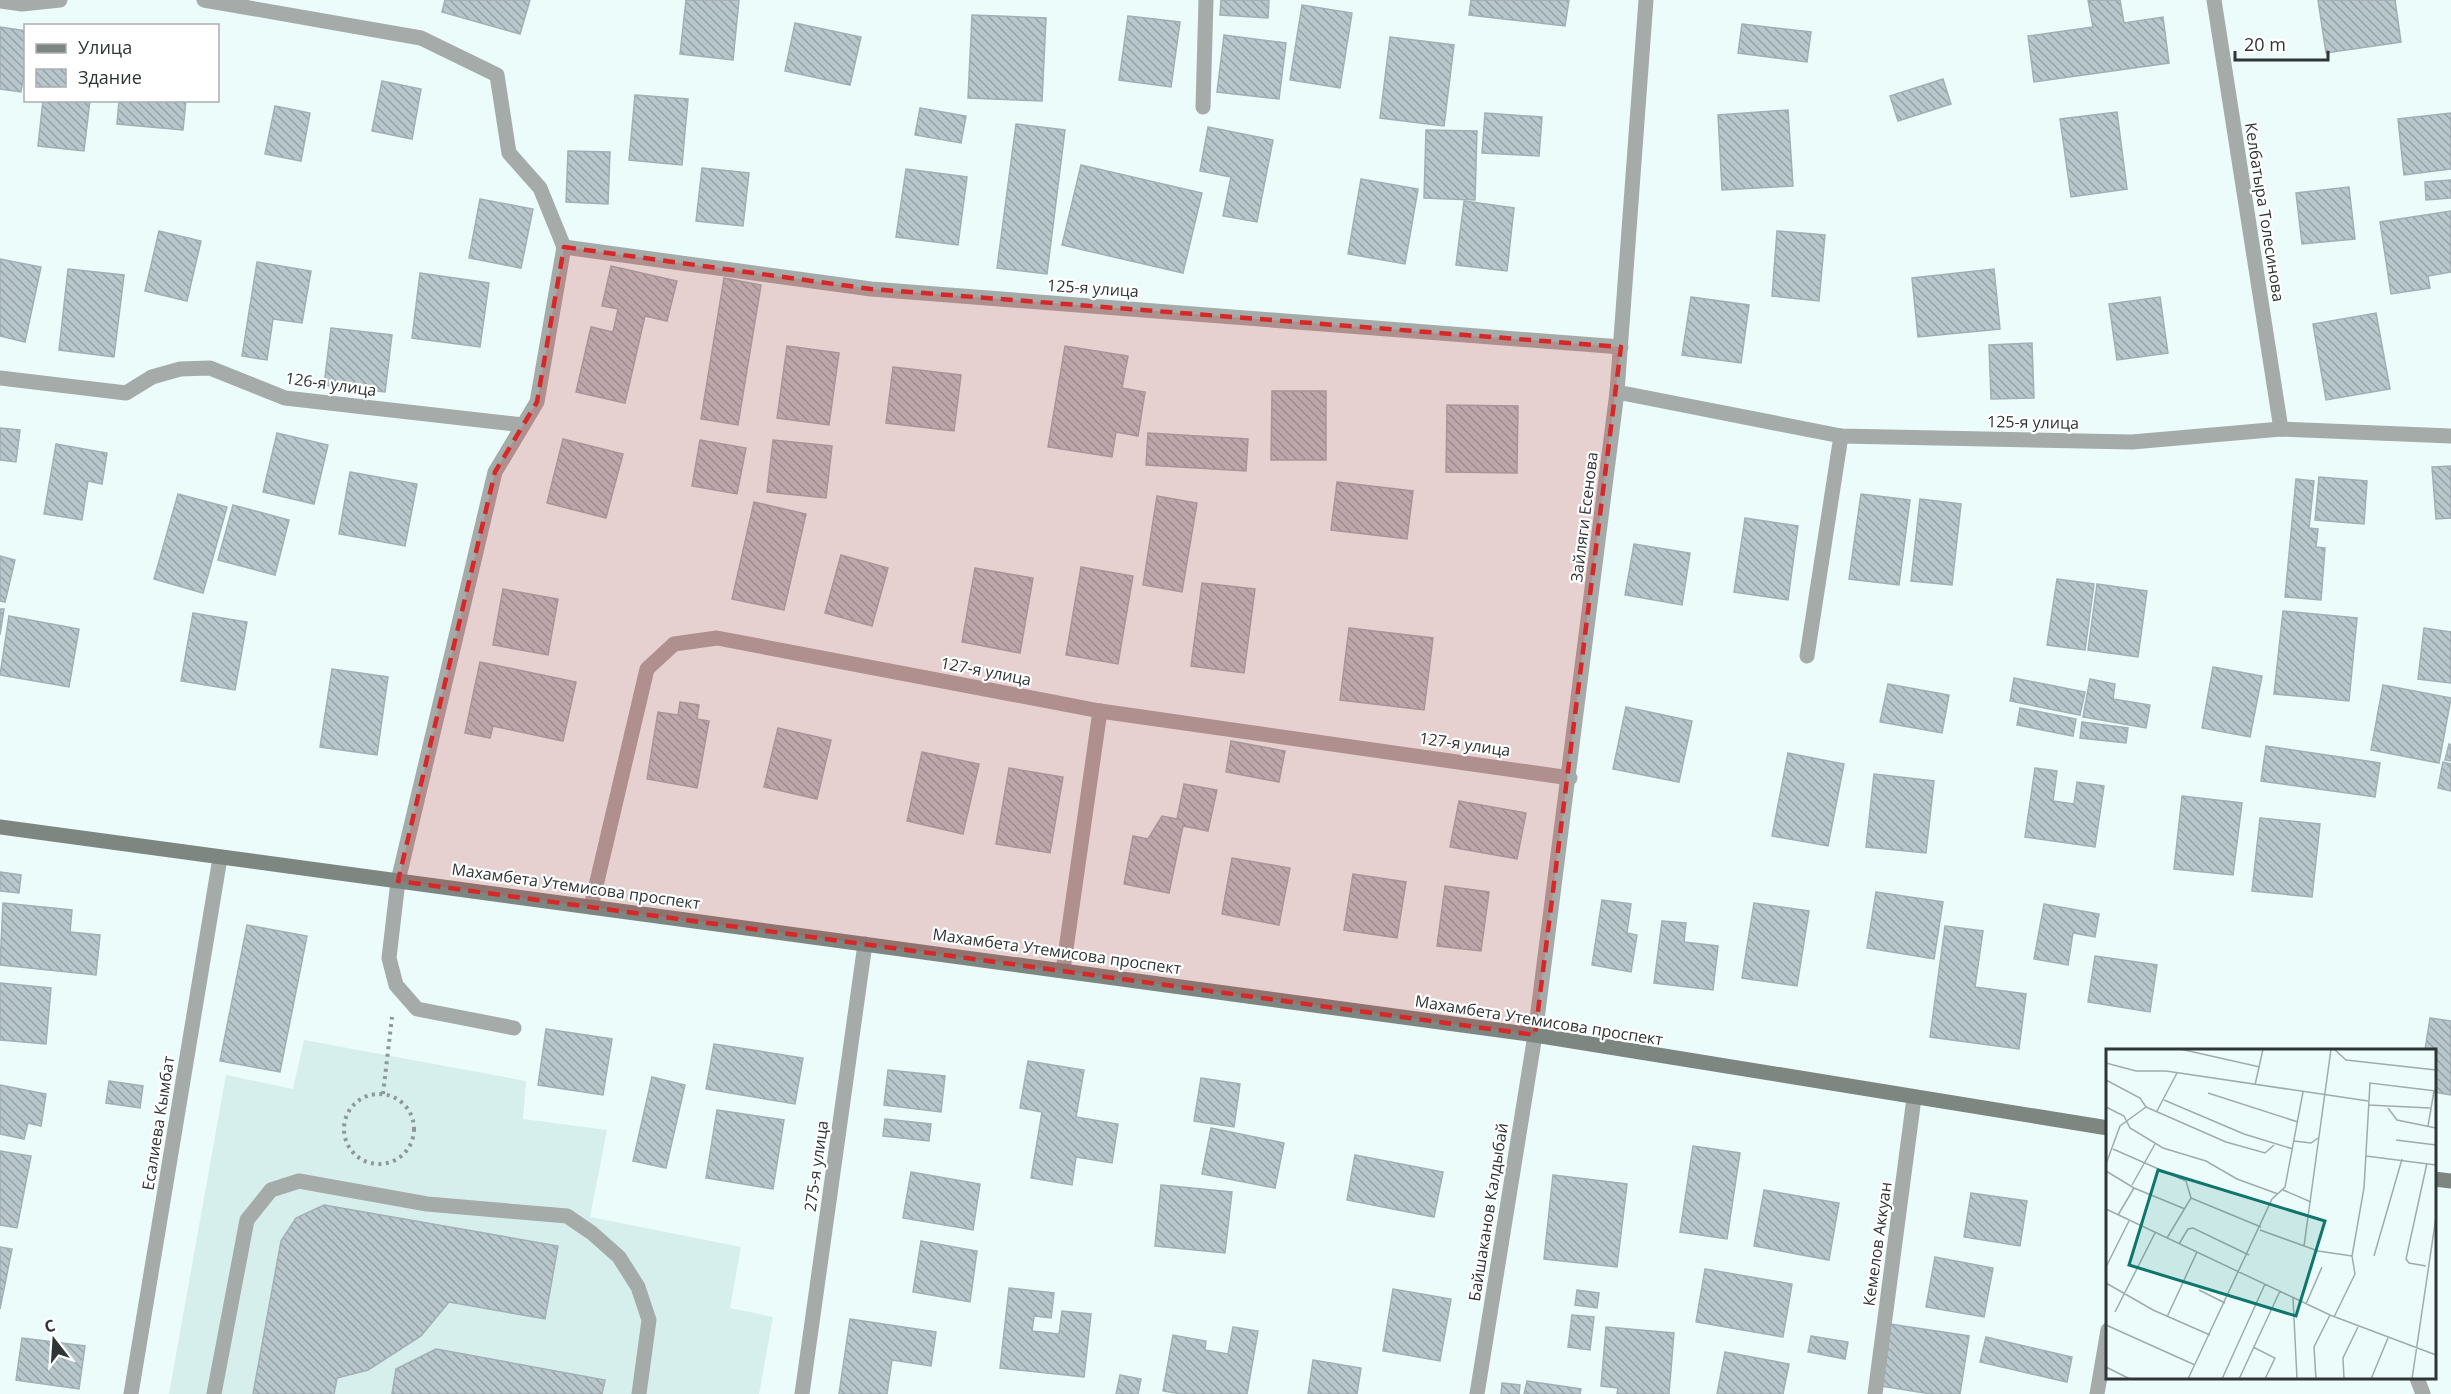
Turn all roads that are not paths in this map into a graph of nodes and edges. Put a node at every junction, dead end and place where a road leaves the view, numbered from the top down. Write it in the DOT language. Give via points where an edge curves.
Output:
graph roads {
  1 [pos="60,0"];
  2 [pos="204,0"];
  3 [pos="1206,0"];
  4 [pos="1646,0"];
  5 [pos="2214,0"];
  6 [pos="0,1"];
  7 [pos="1203,107"];
  8 [pos="564,247"];
  9 [pos="1621,347"];
  10 [pos="0,378"];
  11 [pos="1617,392"];
  12 [pos="523,426"];
  13 [pos="2281,429"];
  14 [pos="1841,436"];
  15 [pos="2451,436"];
  16 [pos="1807,656"];
  17 [pos="1100,711"];
  18 [pos="1570,778"];
  19 [pos="0,827"];
  20 [pos="220,858"];
  21 [pos="398,881"];
  22 [pos="591,907"];
  23 [pos="865,944"];
  24 [pos="1064,970"];
  25 [pos="513,1029"];
  26 [pos="1535,1035"];
  27 [pos="1914,1098"];
  28 [pos="2106,1128"];
  29 [pos="2436,1179"];
  30 [pos="2451,1181"];
  31 [pos="2106,1342"];
  32 [pos="2418,1379"];
  33 [pos="131,1394"];
  34 [pos="214,1394"];
  35 [pos="639,1394"];
  36 [pos="802,1394"];
  37 [pos="1477,1394"];
  38 [pos="1875,1394"];
  39 [pos="2097,1394"];
  40 [pos="2423,1394"];
  1 -- 6 [label="street" via="22,4"];
  2 -- 8 [label="street" via="421,38 497,75 509,153 540,188"];
  3 -- 7 [label="street"];
  4 -- 9 [label="street, Зайляги Есенова"];
  5 -- 13 [label="street, Келбатыра Толесинова"];
  8 -- 9 [label="street, 125-я улица" via="871,289"];
  8 -- 12 [label="street" via="537,402"];
  9 -- 11 [label="street, Зайляги Есенова"];
  10 -- 12 [label="street, 126-я улица" via="126,393 152,377 180,369 210,368 285,398"];
  11 -- 14 [label="street, 125-я улица"];
  11 -- 18 [label="street, Зайляги Есенова"];
  12 -- 21 [label="street" via="495,472"];
  13 -- 14 [label="street, 125-я улица" via="2132,442"];
  13 -- 15 [label="street, 125-я улица"];
  14 -- 16 [label="street"];
  17 -- 18 [label="street, 127-я улица"];
  17 -- 22 [label="street, 127-я улица" via="717,638 674,644 647,669"];
  17 -- 24 [label="street"];
  18 -- 26 [label="street, Зайляги Есенова"];
  19 -- 20 [label="street, Махамбета Утемисова проспект"];
  20 -- 21 [label="street, Махамбета Утемисова проспект"];
  20 -- 33 [label="street, Есалиева Кымбат"];
  21 -- 22 [label="street, Махамбета Утемисова проспект"];
  21 -- 25 [label="street" via="389,958 396,985 417,1009"];
  22 -- 23 [label="street, Махамбета Утемисова проспект"];
  23 -- 24 [label="street, Махамбета Утемисова проспект"];
  23 -- 36 [label="street, 275-я улица"];
  24 -- 26 [label="street, Махамбета Утемисова проспект"];
  26 -- 27 [label="street, Махамбета Утемисова проспект"];
  26 -- 37 [label="street, Байшаканов Калдыбай"];
  27 -- 28 [label="street, Махамбета Утемисова проспект"];
  27 -- 38 [label="street, Кемелов Аккуан"];
  29 -- 30 [label="street"];
  31 -- 39 [label="street"];
  32 -- 40 [label="street"];
  34 -- 35 [label="street" via="247,1220 271,1190 299,1181 427,1204 567,1216 619,1257 638,1287 649,1320"];
}
